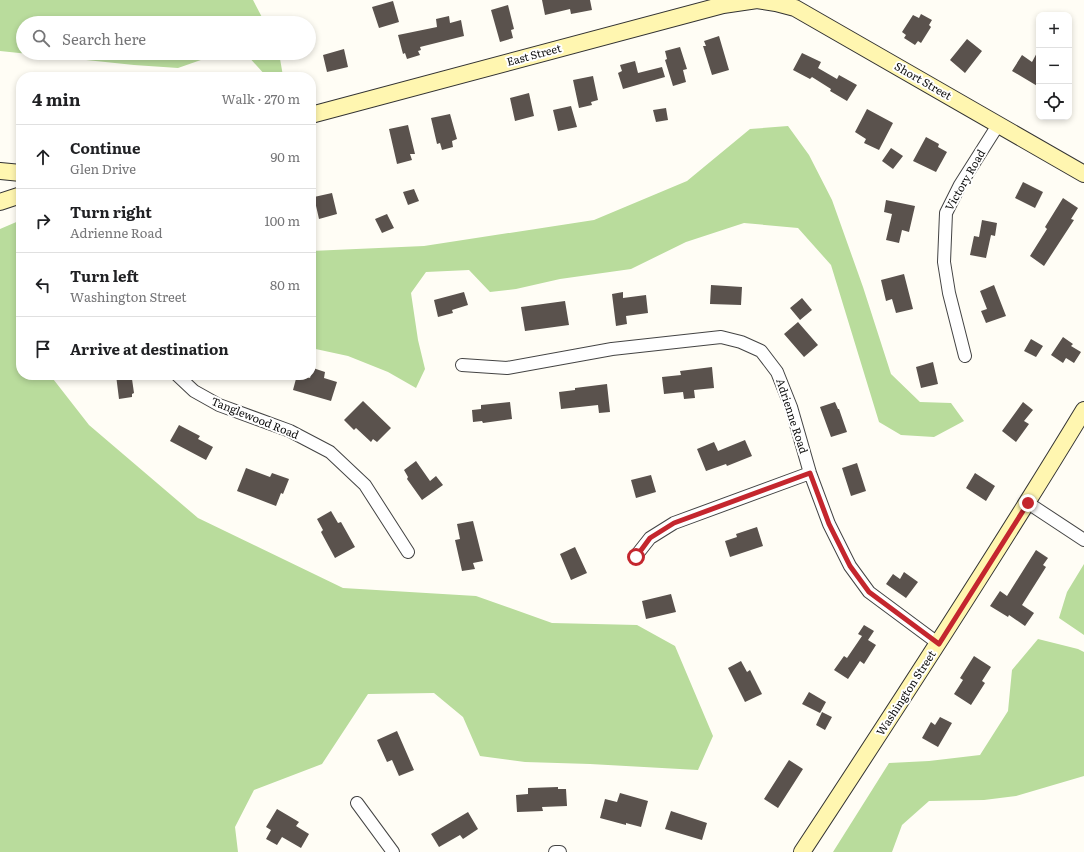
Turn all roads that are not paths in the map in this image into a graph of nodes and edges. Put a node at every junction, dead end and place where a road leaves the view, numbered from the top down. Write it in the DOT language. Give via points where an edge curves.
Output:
graph roads {
  1 [pos="757,0"];
  2 [pos="316,114"];
  3 [pos="998,124"];
  4 [pos="0,171"];
  5 [pos="16,173"];
  6 [pos="1084,174"];
  7 [pos="16,197"];
  8 [pos="0,202"];
  9 [pos="965,356"];
  10 [pos="462,365"];
  11 [pos="182,380"];
  12 [pos="1084,410"];
  13 [pos="810,473"];
  14 [pos="1028,503"];
  15 [pos="1084,540"];
  16 [pos="408,552"];
  17 [pos="636,557"];
  18 [pos="939,644"];
  19 [pos="357,803"];
  20 [pos="393,852"];
  21 [pos="555,852"];
  22 [pos="560,852"];
  23 [pos="802,852"];
  1 -- 2 [label="street, East Street" via="723,5"];
  1 -- 3 [label="street, Short Street" via="795,8"];
  3 -- 6 [label="street, Short Street"];
  3 -- 9 [label="street, Victory Road" via="960,185 946,213 944,262"];
  4 -- 5 [label="street"];
  7 -- 8 [label="street"];
  10 -- 13 [label="street, Adrienne Road" via="507,368 620,348 721,337 740,342 761,351 777,372 791,407"];
  11 -- 16 [label="street, Tanglewood Road" via="194,391 219,405 290,431 330,452 365,485"];
  12 -- 14 [label="street, Washington Street"];
  13 -- 17 [label="street" via="674,523 650,538"];
  13 -- 18 [label="street, Adrienne Road" via="829,524 850,566 869,592"];
  14 -- 15 [label="street"];
  14 -- 18 [label="street, Washington Street"];
  18 -- 23 [label="street, Washington Street"];
  19 -- 20 [label="street"];
  21 -- 22 [label="street"];
}
